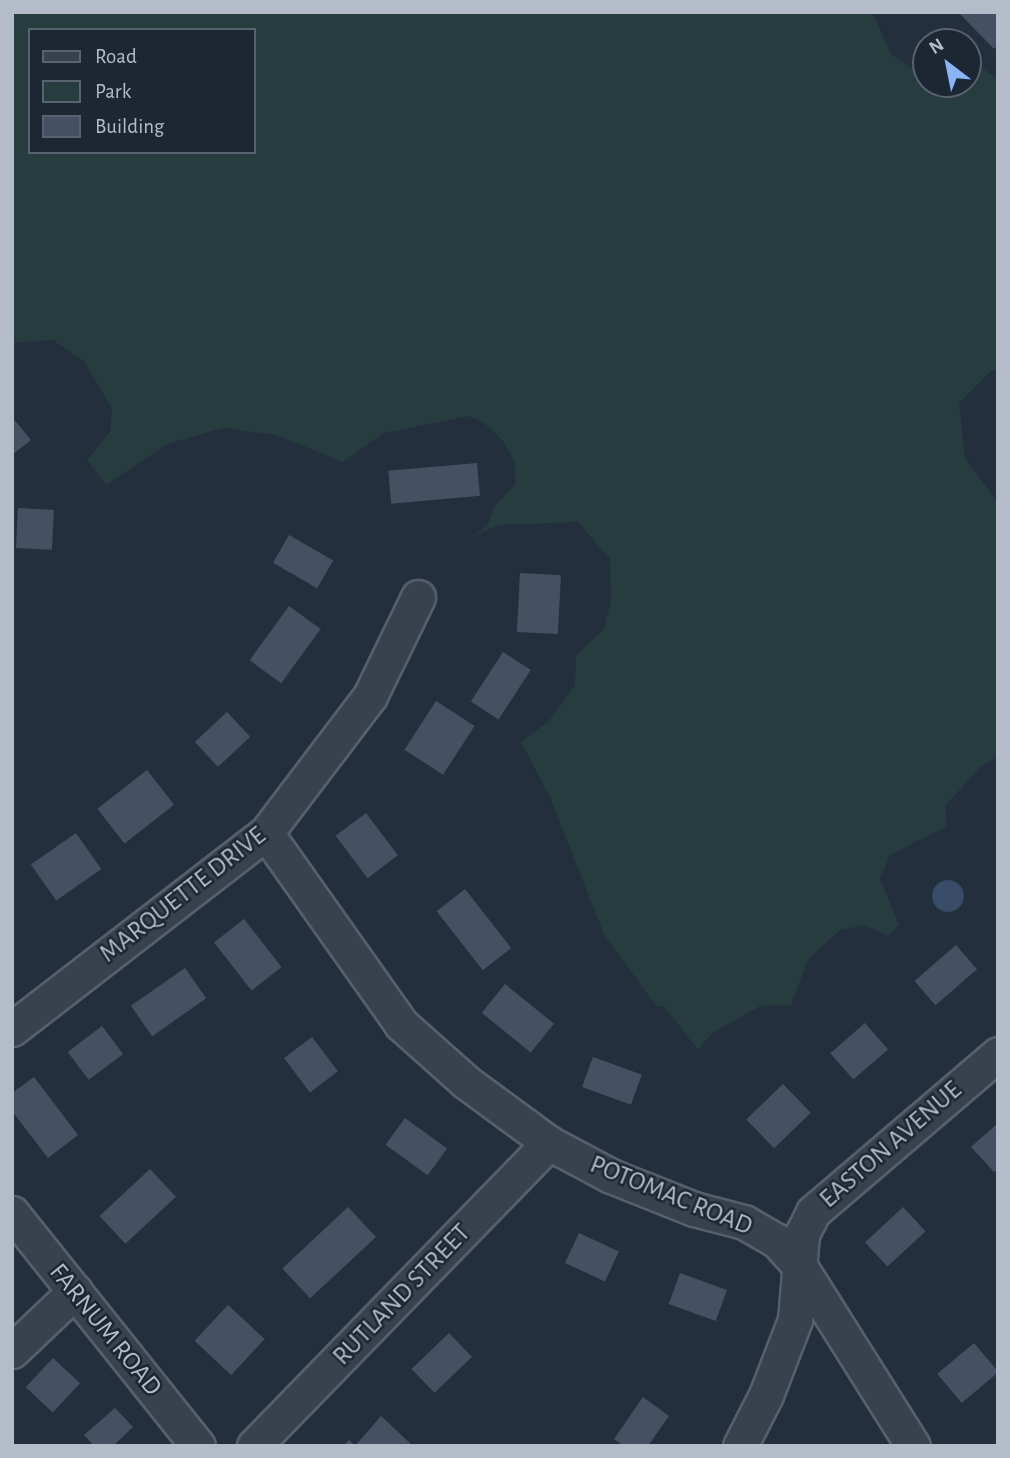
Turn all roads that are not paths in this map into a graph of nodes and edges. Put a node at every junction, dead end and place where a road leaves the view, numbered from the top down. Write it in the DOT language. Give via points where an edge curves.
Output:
graph roads {
  1 [pos="418,597"];
  2 [pos="266,833"];
  3 [pos="12,1029"];
  4 [pos="998,1054"];
  5 [pos="549,1143"];
  6 [pos="12,1213"];
  7 [pos="801,1268"];
  8 [pos="75,1291"];
  9 [pos="12,1351"];
  10 [pos="198,1446"];
  11 [pos="254,1446"];
  12 [pos="740,1446"];
  13 [pos="913,1446"];
  1 -- 2 [label="street, MARQUETTE DRIVE" via="370,696"];
  2 -- 3 [label="street, MARQUETTE DRIVE"];
  2 -- 5 [label="street, POTOMAC ROAD" via="403,1025 466,1082"];
  4 -- 7 [label="street, EASTON AVENUE" via="813,1212 802,1234"];
  5 -- 7 [label="street, POTOMAC ROAD" via="611,1176 694,1209 744,1222 777,1241"];
  5 -- 11 [label="street, RUTLAND STREET"];
  6 -- 8 [label="street, FARNUM ROAD"];
  7 -- 12 [label="street, EASTON AVENUE" via="795,1320"];
  7 -- 13 [label="street, POTOMAC ROAD" via="881,1402"];
  8 -- 9 [label="street"];
  8 -- 10 [label="street, FARNUM ROAD"];
}
